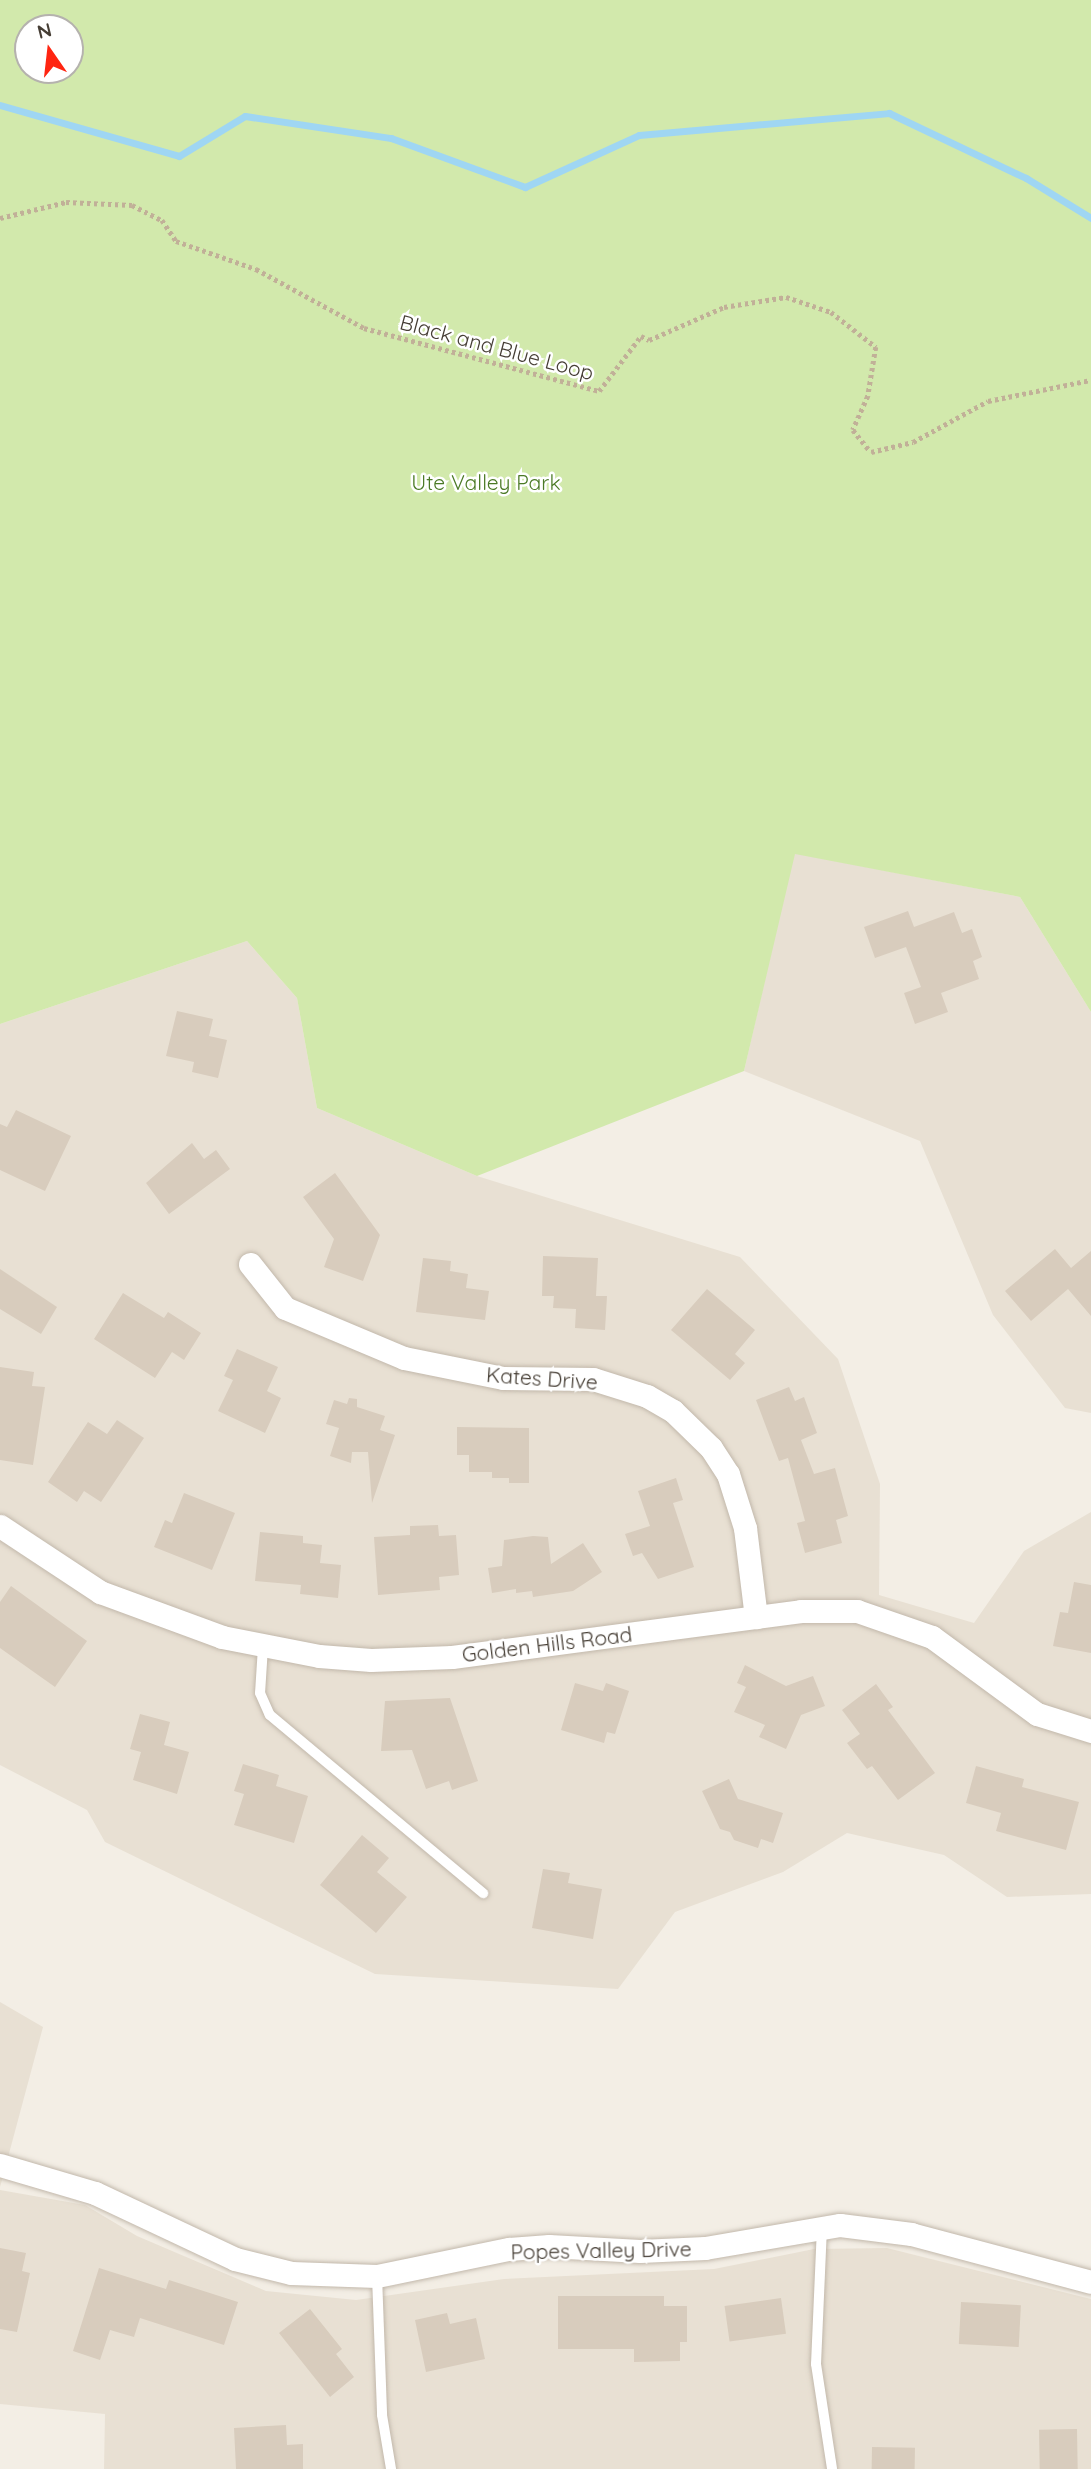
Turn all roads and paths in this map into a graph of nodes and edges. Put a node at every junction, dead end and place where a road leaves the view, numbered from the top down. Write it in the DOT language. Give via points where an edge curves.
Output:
graph roads {
  1 [pos="0,218"];
  2 [pos="1091,380"];
  3 [pos="250,1264"];
  4 [pos="0,1526"];
  5 [pos="756,1617"];
  6 [pos="263,1647"];
  7 [pos="1091,1731"];
  8 [pos="483,1893"];
  9 [pos="0,2165"];
  10 [pos="822,2227"];
  11 [pos="377,2276"];
  12 [pos="1091,2281"];
  13 [pos="391,2469"];
  14 [pos="832,2469"];
  1 -- 2 [label="path, Black and Blue Loop" via="66,202 132,205 162,220 176,241 256,270 364,328 599,391 641,336 649,340 724,307 786,297 831,312 876,347 867,396 853,430 871,452 913,442 988,401"];
  3 -- 5 [label="street, Kates Drive" via="285,1308 404,1358 503,1378 593,1379 647,1396 673,1411 711,1448 728,1474 745,1528"];
  4 -- 6 [label="street, Golden Hills Road" via="100,1592 222,1637"];
  5 -- 6 [label="street, Golden Hills Road" via="408,1660 319,1656"];
  5 -- 7 [label="street, Golden Hills Road" via="857,1611 906,1625 956,1651 1037,1713"];
  6 -- 8 [label="lane" via="260,1693 270,1715"];
  9 -- 11 [label="street, Popes Valley Drive" via="95,2193 263,2270"];
  10 -- 11 [label="street, Popes Valley Drive" via="705,2248 509,2249"];
  10 -- 12 [label="street, Popes Valley Drive" via="911,2234"];
  10 -- 14 [label="lane" via="816,2364"];
  11 -- 13 [label="lane" via="382,2415"];
}
